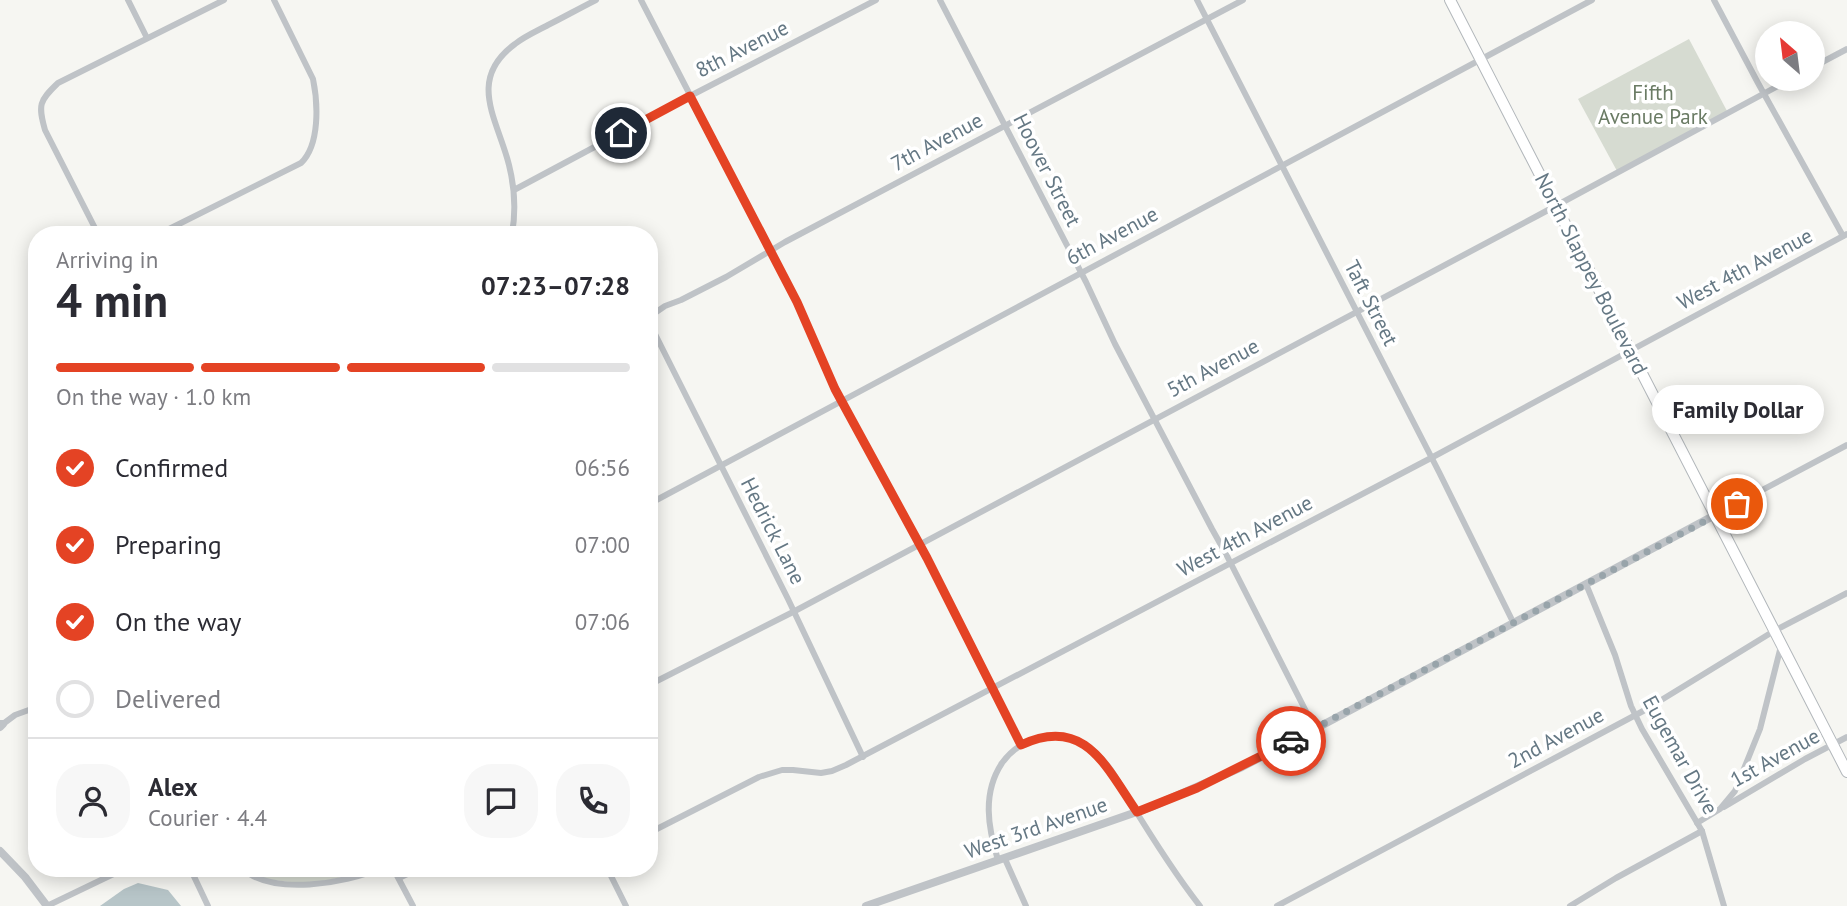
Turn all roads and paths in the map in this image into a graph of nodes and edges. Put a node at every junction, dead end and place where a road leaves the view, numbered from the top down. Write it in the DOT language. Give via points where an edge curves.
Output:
graph roads {
  1 [pos="128,0"];
  2 [pos="224,0"];
  3 [pos="274,0"];
  4 [pos="596,0"];
  5 [pos="641,0"];
  6 [pos="876,0"];
  7 [pos="940,0"];
  8 [pos="1197,0"];
  9 [pos="1242,0"];
  10 [pos="1450,0"];
  11 [pos="1592,0"];
  12 [pos="1714,0"];
  13 [pos="1206,19"];
  14 [pos="147,38"];
  15 [pos="1847,49"];
  16 [pos="1481,60"];
  17 [pos="1825,61"];
  18 [pos="1767,91"];
  19 [pos="1763,93"];
  20 [pos="690,96"];
  21 [pos="1006,126"];
  22 [pos="1282,166"];
  23 [pos="514,190"];
  24 [pos="1555,205"];
  25 [pos="94,226"];
  26 [pos="175,226"];
  27 [pos="513,226"];
  28 [pos="1845,235"];
  29 [pos="769,251"];
  30 [pos="1080,273"];
  31 [pos="658,312"];
  32 [pos="1356,312"];
  33 [pos="658,338"];
  34 [pos="1630,351"];
  35 [pos="842,402"];
  36 [pos="1154,419"];
  37 [pos="1847,445"];
  38 [pos="1431,458"];
  39 [pos="720,465"];
  40 [pos="658,499"];
  41 [pos="1715,515"];
  42 [pos="920,545"];
  43 [pos="1231,562"];
  44 [pos="1587,584"];
  45 [pos="1847,593"];
  46 [pos="793,612"];
  47 [pos="1514,622"];
  48 [pos="1774,631"];
  49 [pos="1781,645"];
  50 [pos="658,680"];
  51 [pos="994,689"];
  52 [pos="28,710"];
  53 [pos="1636,715"];
  54 [pos="1,725"];
  55 [pos="1315,729"];
  56 [pos="1847,737"];
  57 [pos="1021,745"];
  58 [pos="1833,745"];
  59 [pos="863,757"];
  60 [pos="1847,772"];
  61 [pos="1720,809"];
  62 [pos="1137,812"];
  63 [pos="1697,824"];
  64 [pos="658,828"];
  65 [pos="1702,831"];
  66 [pos="0,851"];
  67 [pos="1001,859"];
  68 [pos="107,877"];
  69 [pos="194,877"];
  70 [pos="256,877"];
  71 [pos="356,877"];
  72 [pos="612,877"];
  73 [pos="399,878"];
  74 [pos="47,906"];
  75 [pos="208,906"];
  76 [pos="413,906"];
  77 [pos="626,906"];
  78 [pos="866,906"];
  79 [pos="1026,906"];
  80 [pos="1200,906"];
  81 [pos="1277,906"];
  82 [pos="1570,906"];
  83 [pos="1724,906"];
  1 -- 14 [label="street"];
  2 -- 14 [label="street"];
  3 -- 26 [label="street" via="316,90 311,151 302,163"];
  4 -- 23 [label="street" via="516,43 497,63 488,84 489,102"];
  5 -- 20 [label="street"];
  6 -- 20 [label="street, 8th Avenue"];
  7 -- 21 [label="street, Hoover Street"];
  8 -- 13 [label="street, Taft Street"];
  9 -- 13 [label="street, 7th Avenue"];
  10 -- 16 [label="main road, North Slappey Boulevard"];
  11 -- 16 [label="street, 6th Avenue"];
  12 -- 19 [label="street"];
  13 -- 21 [label="street, 7th Avenue"];
  13 -- 22 [label="street, Taft Street"];
  14 -- 25 [label="street" via="58,83 41,106 46,130"];
  15 -- 17 [label="street"];
  16 -- 22 [label="street, 6th Avenue"];
  16 -- 24 [label="main road, North Slappey Boulevard"];
  18 -- 19 [label="street, 5th Avenue"];
  19 -- 24 [label="street, 5th Avenue"];
  19 -- 28 [label="street"];
  20 -- 23 [label="street, 8th Avenue"];
  20 -- 29 [label="street"];
  21 -- 29 [label="street, 7th Avenue"];
  21 -- 30 [label="street, Hoover Street"];
  22 -- 30 [label="street, 6th Avenue"];
  22 -- 32 [label="street, Taft Street"];
  23 -- 27 [label="street"];
  24 -- 32 [label="street, 5th Avenue"];
  24 -- 34 [label="main road, North Slappey Boulevard"];
  28 -- 34 [label="street, West 4th Avenue"];
  29 -- 31 [label="street, 7th Avenue"];
  29 -- 35 [label="street"];
  30 -- 35 [label="street, 6th Avenue"];
  30 -- 36 [label="street, Hoover Street"];
  32 -- 36 [label="street, 5th Avenue"];
  32 -- 38 [label="street, Taft Street"];
  33 -- 39 [label="street, Hedrick Lane"];
  34 -- 38 [label="street, West 4th Avenue"];
  34 -- 41 [label="main road, North Slappey Boulevard"];
  35 -- 39 [label="street, 6th Avenue"];
  35 -- 42 [label="street"];
  36 -- 42 [label="street, 5th Avenue"];
  36 -- 43 [label="street, Hoover Street"];
  37 -- 41 [label="street, West 3rd Avenue"];
  38 -- 43 [label="street, West 4th Avenue"];
  38 -- 47 [label="street, Taft Street"];
  39 -- 40 [label="street, 6th Avenue"];
  39 -- 46 [label="street, Hedrick Lane"];
  41 -- 44 [label="street, West 3rd Avenue"];
  41 -- 48 [label="main road, North Slappey Boulevard"];
  42 -- 46 [label="street, 5th Avenue"];
  42 -- 51 [label="street"];
  43 -- 51 [label="street, West 4th Avenue"];
  43 -- 55 [label="street, Hoover Street"];
  44 -- 47 [label="street, West 3rd Avenue"];
  44 -- 53 [label="street, Eugemar Drive"];
  45 -- 48 [label="street, 2nd Avenue"];
  46 -- 50 [label="street, 5th Avenue"];
  46 -- 59 [label="street, Hedrick Lane"];
  47 -- 55 [label="street, West 3rd Avenue"];
  48 -- 49 [label="main road, North Slappey Boulevard"];
  48 -- 53 [label="street, 2nd Avenue"];
  49 -- 58 [label="main road, North Slappey Boulevard"];
  49 -- 61 [label="street" via="1755,742 1735,791"];
  51 -- 57 [label="street"];
  51 -- 59 [label="street, West 4th Avenue"];
  52 -- 54 [label="street"];
  53 -- 63 [label="street, Eugemar Drive"];
  53 -- 81 [label="street, 2nd Avenue"];
  55 -- 62 [label="street, West 3rd Avenue" via="1197,788"];
  56 -- 58 [label="street, 1st Avenue"];
  57 -- 62 [label="street" via="1051,736 1078,741 1108,767"];
  57 -- 67 [label="street" via="1004,761 990,785 989,822"];
  58 -- 60 [label="main road, North Slappey Boulevard"];
  58 -- 61 [label="street, 1st Avenue"];
  59 -- 64 [label="street, West 4th Avenue" via="832,772 782,770 760,776"];
  61 -- 63 [label="street, 1st Avenue"];
  62 -- 67 [label="street, West 3rd Avenue"];
  62 -- 80 [label="street"];
  63 -- 65 [label="street, Eugemar Drive"];
  65 -- 82 [label="street"];
  65 -- 83 [label="street, Eugemar Drive"];
  66 -- 74 [label="street"];
  67 -- 78 [label="street, West 3rd Avenue"];
  67 -- 79 [label="street"];
  68 -- 74 [label="street"];
  69 -- 75 [label="street"];
  70 -- 71 [label="street" via="296,885"];
  72 -- 77 [label="street"];
  73 -- 76 [label="street"];
}
